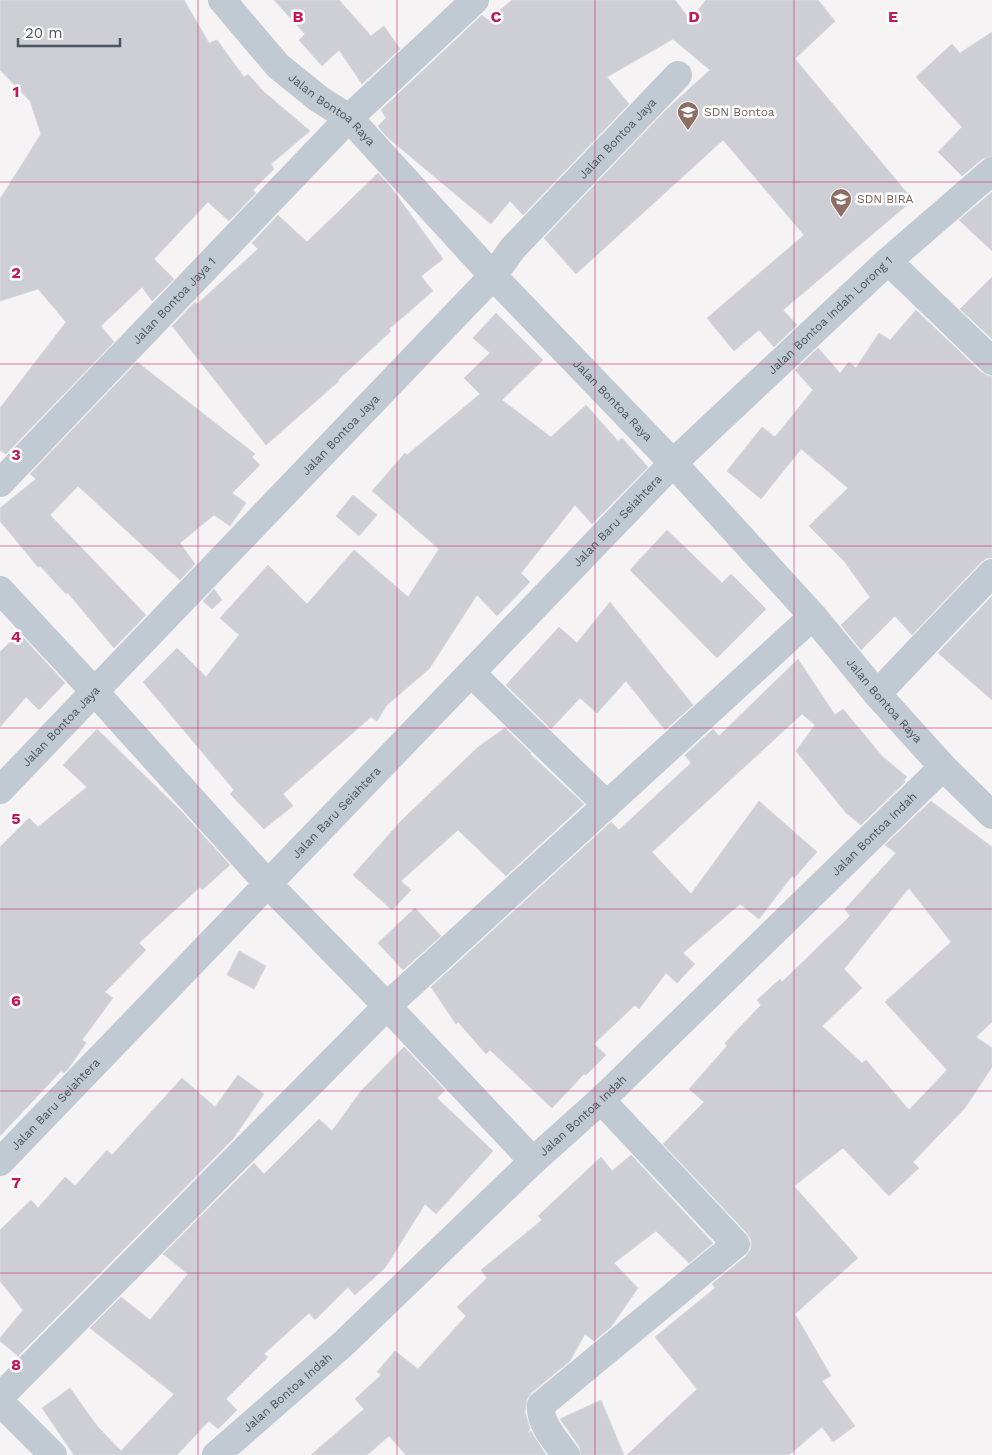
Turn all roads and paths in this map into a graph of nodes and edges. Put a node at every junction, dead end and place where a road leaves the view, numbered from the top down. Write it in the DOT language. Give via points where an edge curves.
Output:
graph roads {
  1 [pos="222,0"];
  2 [pos="475,0"];
  3 [pos="678,75"];
  4 [pos="349,118"];
  5 [pos="992,172"];
  6 [pos="888,261"];
  7 [pos="493,276"];
  8 [pos="992,361"];
  9 [pos="674,463"];
  10 [pos="0,483"];
  11 [pos="992,573"];
  12 [pos="0,590"];
  13 [pos="813,616"];
  14 [pos="471,673"];
  15 [pos="94,691"];
  16 [pos="877,694"];
  17 [pos="943,767"];
  18 [pos="0,790"];
  19 [pos="607,805"];
  20 [pos="992,815"];
  21 [pos="268,884"];
  22 [pos="387,1006"];
  23 [pos="601,1100"];
  24 [pos="533,1161"];
  25 [pos="0,1162"];
  26 [pos="3,1411"];
  27 [pos="53,1455"];
  28 [pos="216,1455"];
  29 [pos="566,1455"];
  1 -- 4 [label="street, Jalan Bontoa Raya" via="278,66"];
  2 -- 4 [label="street, Jalan Bontoa Jaya 1"];
  3 -- 7 [label="street, Jalan Bontoa Jaya" via="513,248"];
  4 -- 7 [label="street, Jalan Bontoa Raya"];
  4 -- 10 [label="street, Jalan Bontoa Jaya 1"];
  5 -- 6 [label="street, Jalan Bontoa Indah Lorong 1"];
  6 -- 8 [label="street"];
  6 -- 9 [label="street, Jalan Bontoa Indah Lorong 1"];
  7 -- 9 [label="street, Jalan Bontoa Raya"];
  7 -- 15 [label="street, Jalan Bontoa Jaya"];
  9 -- 13 [label="street, Jalan Bontoa Raya"];
  9 -- 14 [label="street, Jalan Baru Seiahtera"];
  11 -- 16 [label="street"];
  12 -- 15 [label="street"];
  13 -- 16 [label="street, Jalan Bontoa Raya"];
  13 -- 19 [label="street"];
  14 -- 19 [label="street"];
  14 -- 21 [label="street, Jalan Baru Seiahtera"];
  15 -- 18 [label="street, Jalan Bontoa Jaya"];
  15 -- 21 [label="street"];
  16 -- 17 [label="street, Jalan Bontoa Raya"];
  17 -- 20 [label="street, Jalan Bontoa Raya"];
  17 -- 23 [label="street, Jalan Bontoa Indah"];
  19 -- 22 [label="street"];
  21 -- 22 [label="street"];
  21 -- 25 [label="street, Jalan Baru Seiahtera"];
  22 -- 24 [label="street"];
  22 -- 26 [label="street"];
  23 -- 24 [label="street, Jalan Bontoa Indah"];
  23 -- 29 [label="street" via="736,1244 541,1405 543,1421"];
  24 -- 28 [label="street, Jalan Bontoa Indah" via="342,1345"];
  26 -- 27 [label="street"];
}
